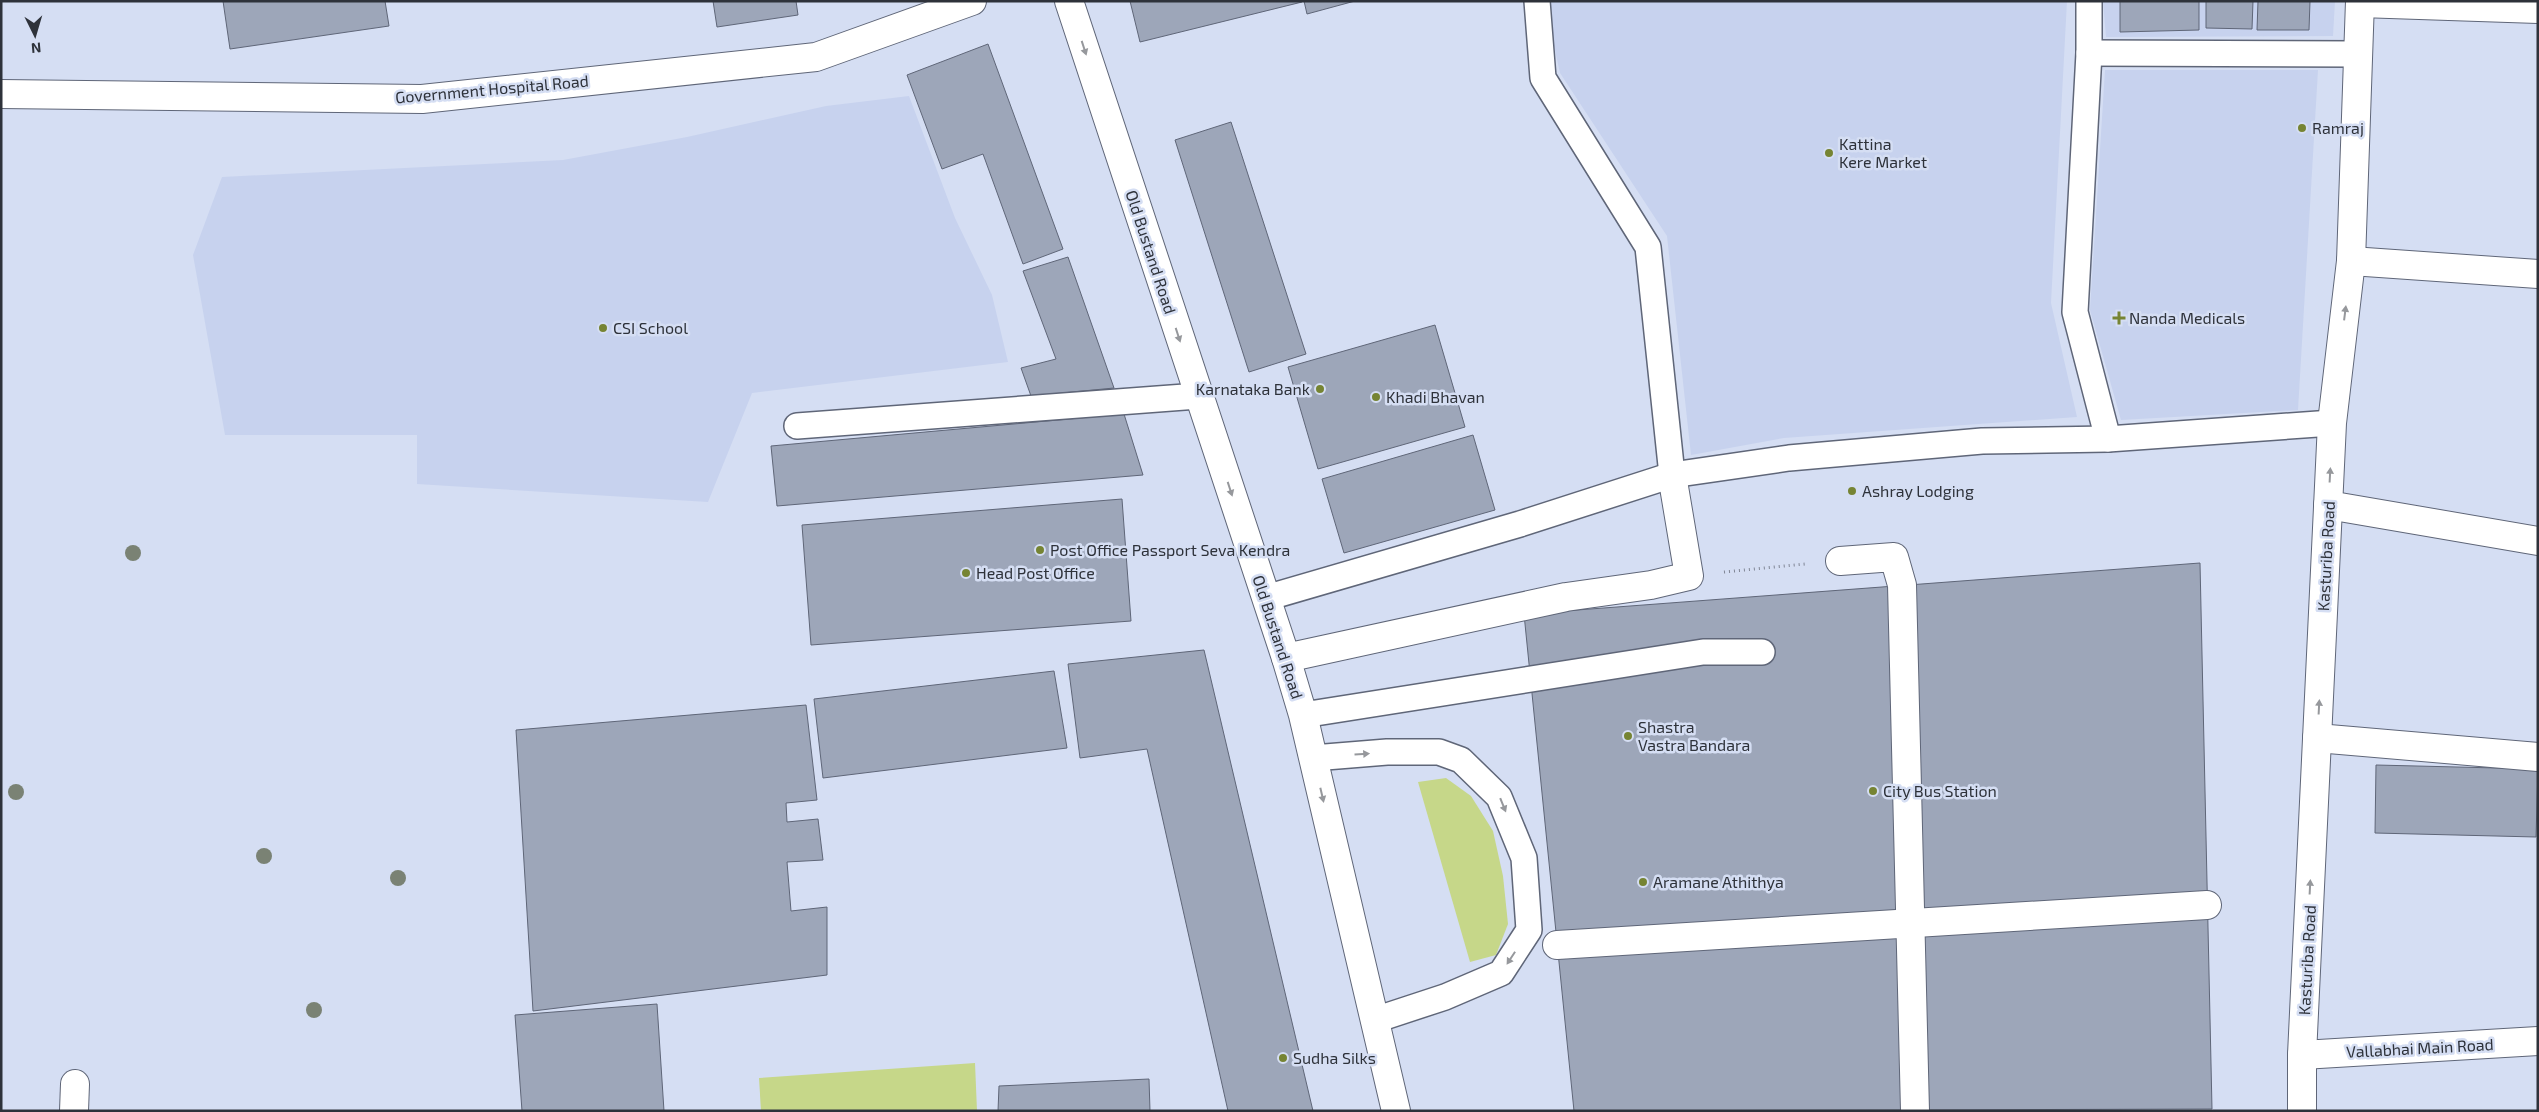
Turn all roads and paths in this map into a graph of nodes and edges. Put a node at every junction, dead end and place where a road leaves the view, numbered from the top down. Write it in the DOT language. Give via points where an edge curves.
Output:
graph roads {
  1 [pos="972,1"];
  2 [pos="1069,1"];
  3 [pos="1537,1"];
  4 [pos="2089,1"];
  5 [pos="2360,2"];
  6 [pos="2538,9"];
  7 [pos="2089,53"];
  8 [pos="2358,54"];
  9 [pos="1,94"];
  10 [pos="2351,261"];
  11 [pos="2538,274"];
  12 [pos="1198,396"];
  13 [pos="2332,423"];
  14 [pos="797,426"];
  15 [pos="2108,439"];
  16 [pos="1672,475"];
  17 [pos="2328,506"];
  18 [pos="2538,541"];
  19 [pos="1840,560"];
  20 [pos="1689,576"];
  21 [pos="1266,598"];
  22 [pos="1762,652"];
  23 [pos="1286,658"];
  24 [pos="1303,716"];
  25 [pos="2317,738"];
  26 [pos="2538,757"];
  27 [pos="1313,758"];
  28 [pos="2207,904"];
  29 [pos="1909,923"];
  30 [pos="1557,945"];
  31 [pos="1375,1020"];
  32 [pos="2538,1041"];
  33 [pos="2302,1055"];
  34 [pos="75,1084"];
  35 [pos="74,1111"];
  36 [pos="1396,1111"];
  37 [pos="1915,1111"];
  38 [pos="2302,1111"];
  1 -- 9 [label="street, Government Hospital Road" via="816,57 422,99"];
  2 -- 12 [label="street, Old Bustand Road, one-way"];
  3 -- 16 [label="lane" via="1543,78 1648,247"];
  4 -- 7 [label="lane"];
  5 -- 6 [label="street"];
  5 -- 8 [label="street, Kasturiba Road"];
  7 -- 8 [label="lane"];
  7 -- 15 [label="lane" via="2074,312"];
  8 -- 10 [label="street, Kasturiba Road"];
  10 -- 11 [label="street"];
  13 -- 10 [label="street, Kasturiba Road, one-way"];
  12 -- 14 [label="lane"];
  12 -- 21 [label="street, Old Bustand Road, one-way"];
  13 -- 15 [label="lane"];
  17 -- 13 [label="street, Kasturiba Road, one-way"];
  15 -- 16 [label="lane" via="1982,441 1789,458"];
  16 -- 20 [label="street"];
  16 -- 21 [label="lane" via="1520,524"];
  17 -- 18 [label="street"];
  25 -- 17 [label="street, Kasturiba Road, one-way"];
  19 -- 20 [label="path"];
  19 -- 29 [label="street" via="1894,557 1902,586"];
  20 -- 23 [label="street" via="1566,597"];
  21 -- 23 [label="street, Old Bustand Road"];
  22 -- 24 [label="lane" via="1703,652"];
  23 -- 24 [label="street, Old Bustand Road"];
  24 -- 27 [label="street, Old Bustand Road"];
  25 -- 26 [label="street"];
  33 -- 25 [label="street, Kasturiba Road, one-way"];
  27 -- 31 [label="street, Old Bustand Road, one-way"];
  27 -- 31 [label="lane, one-way" via="1439,752 1461,760 1499,797 1524,858 1530,930 1501,973 1445,997"];
  28 -- 29 [label="street"];
  29 -- 30 [label="street"];
  29 -- 37 [label="street"];
  31 -- 36 [label="street, Old Bustand Road"];
  32 -- 33 [label="street, Vallabhai Main Road"];
  33 -- 38 [label="street, Kasturiba Road"];
  34 -- 35 [label="street"];
}
